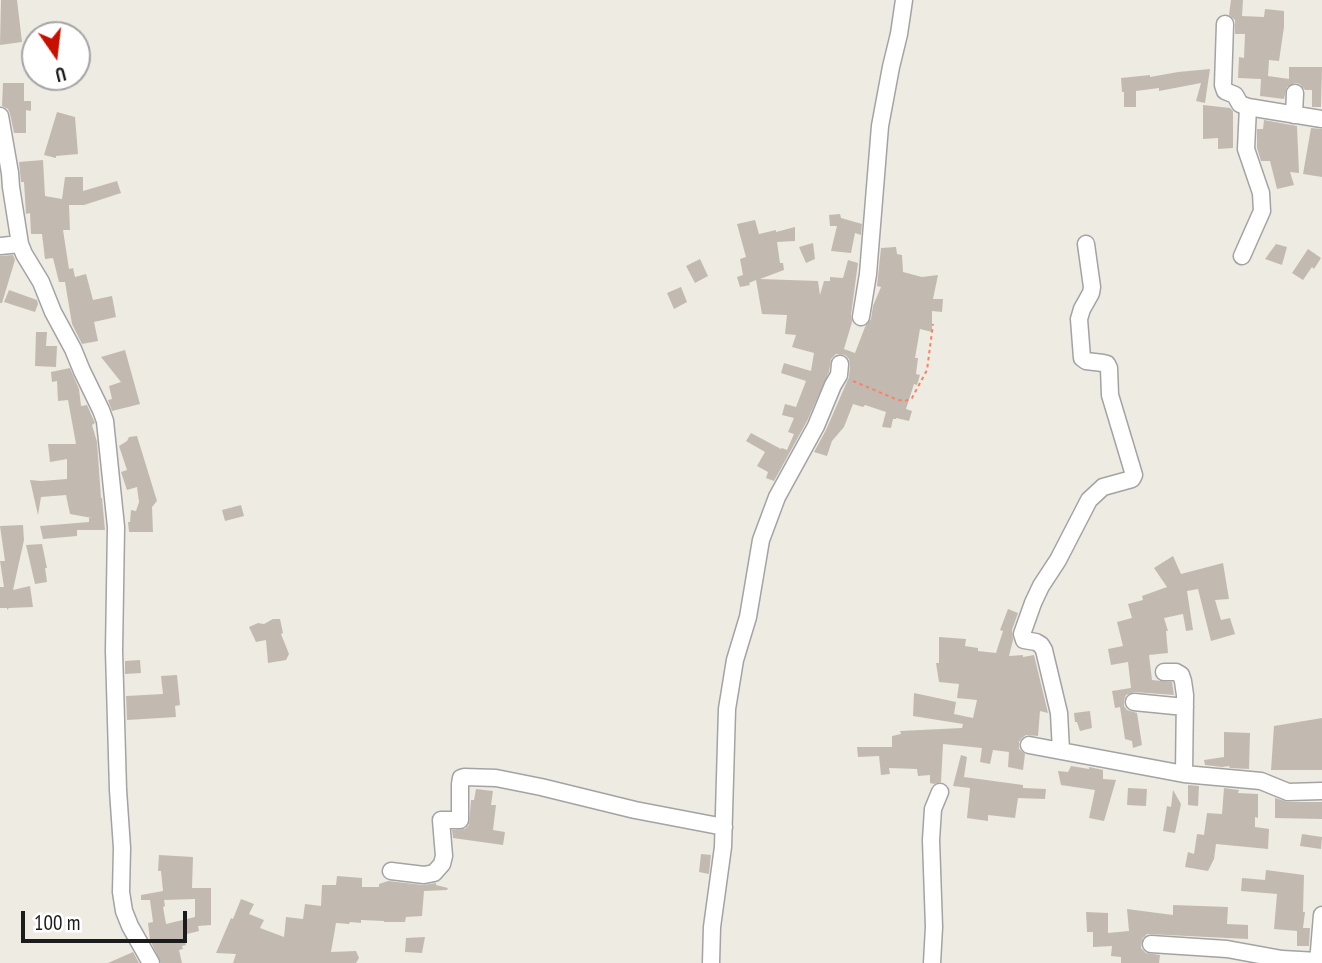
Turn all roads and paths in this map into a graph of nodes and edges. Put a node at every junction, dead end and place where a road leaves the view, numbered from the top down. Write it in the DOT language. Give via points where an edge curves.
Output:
graph roads {
  1 [pos="904,0"];
  2 [pos="1225,24"];
  3 [pos="1295,93"];
  4 [pos="1248,107"];
  5 [pos="1294,115"];
  6 [pos="0,116"];
  7 [pos="1322,119"];
  8 [pos="20,244"];
  9 [pos="1086,244"];
  10 [pos="0,246"];
  11 [pos="1242,256"];
  12 [pos="861,317"];
  13 [pos="933,324"];
  14 [pos="839,370"];
  15 [pos="1164,672"];
  16 [pos="1133,702"];
  17 [pos="1185,707"];
  18 [pos="1030,745"];
  19 [pos="1061,751"];
  20 [pos="1184,774"];
  21 [pos="1322,791"];
  22 [pos="940,792"];
  23 [pos="724,827"];
  24 [pos="391,871"];
  25 [pos="1322,915"];
  26 [pos="1151,944"];
  27 [pos="1318,962"];
  28 [pos="151,963"];
  29 [pos="711,963"];
  30 [pos="933,963"];
  1 -- 12 [label="street" via="880,125"];
  2 -- 4 [label="street" via="1223,85"];
  3 -- 5 [label="street"];
  4 -- 5 [label="street"];
  4 -- 11 [label="street" via="1246,149 1261,193 1262,211"];
  5 -- 7 [label="street"];
  6 -- 8 [label="street"];
  8 -- 10 [label="street"];
  8 -- 28 [label="street" via="105,422 116,527 114,651 121,892 130,926"];
  9 -- 19 [label="street" via="1093,287 1079,319 1082,358 1109,368 1110,395 1134,475 1103,487 1089,500 1041,586 1023,634 1024,640 1036,642 1044,650 1059,713"];
  13 -- 14 [label="path" via="927,370 909,401 898,400"];
  14 -- 23 [label="street" via="761,540 727,709"];
  15 -- 17 [label="street" via="1181,675"];
  16 -- 17 [label="street"];
  17 -- 20 [label="street"];
  18 -- 19 [label="street"];
  19 -- 20 [label="street"];
  20 -- 21 [label="street" via="1261,781 1289,792"];
  22 -- 30 [label="street" via="933,809 931,840"];
  23 -- 24 [label="street" via="496,778 464,777 460,820 441,820 442,864 434,873"];
  23 -- 29 [label="street"];
  25 -- 27 [label="street"];
  26 -- 27 [label="street"];
}
